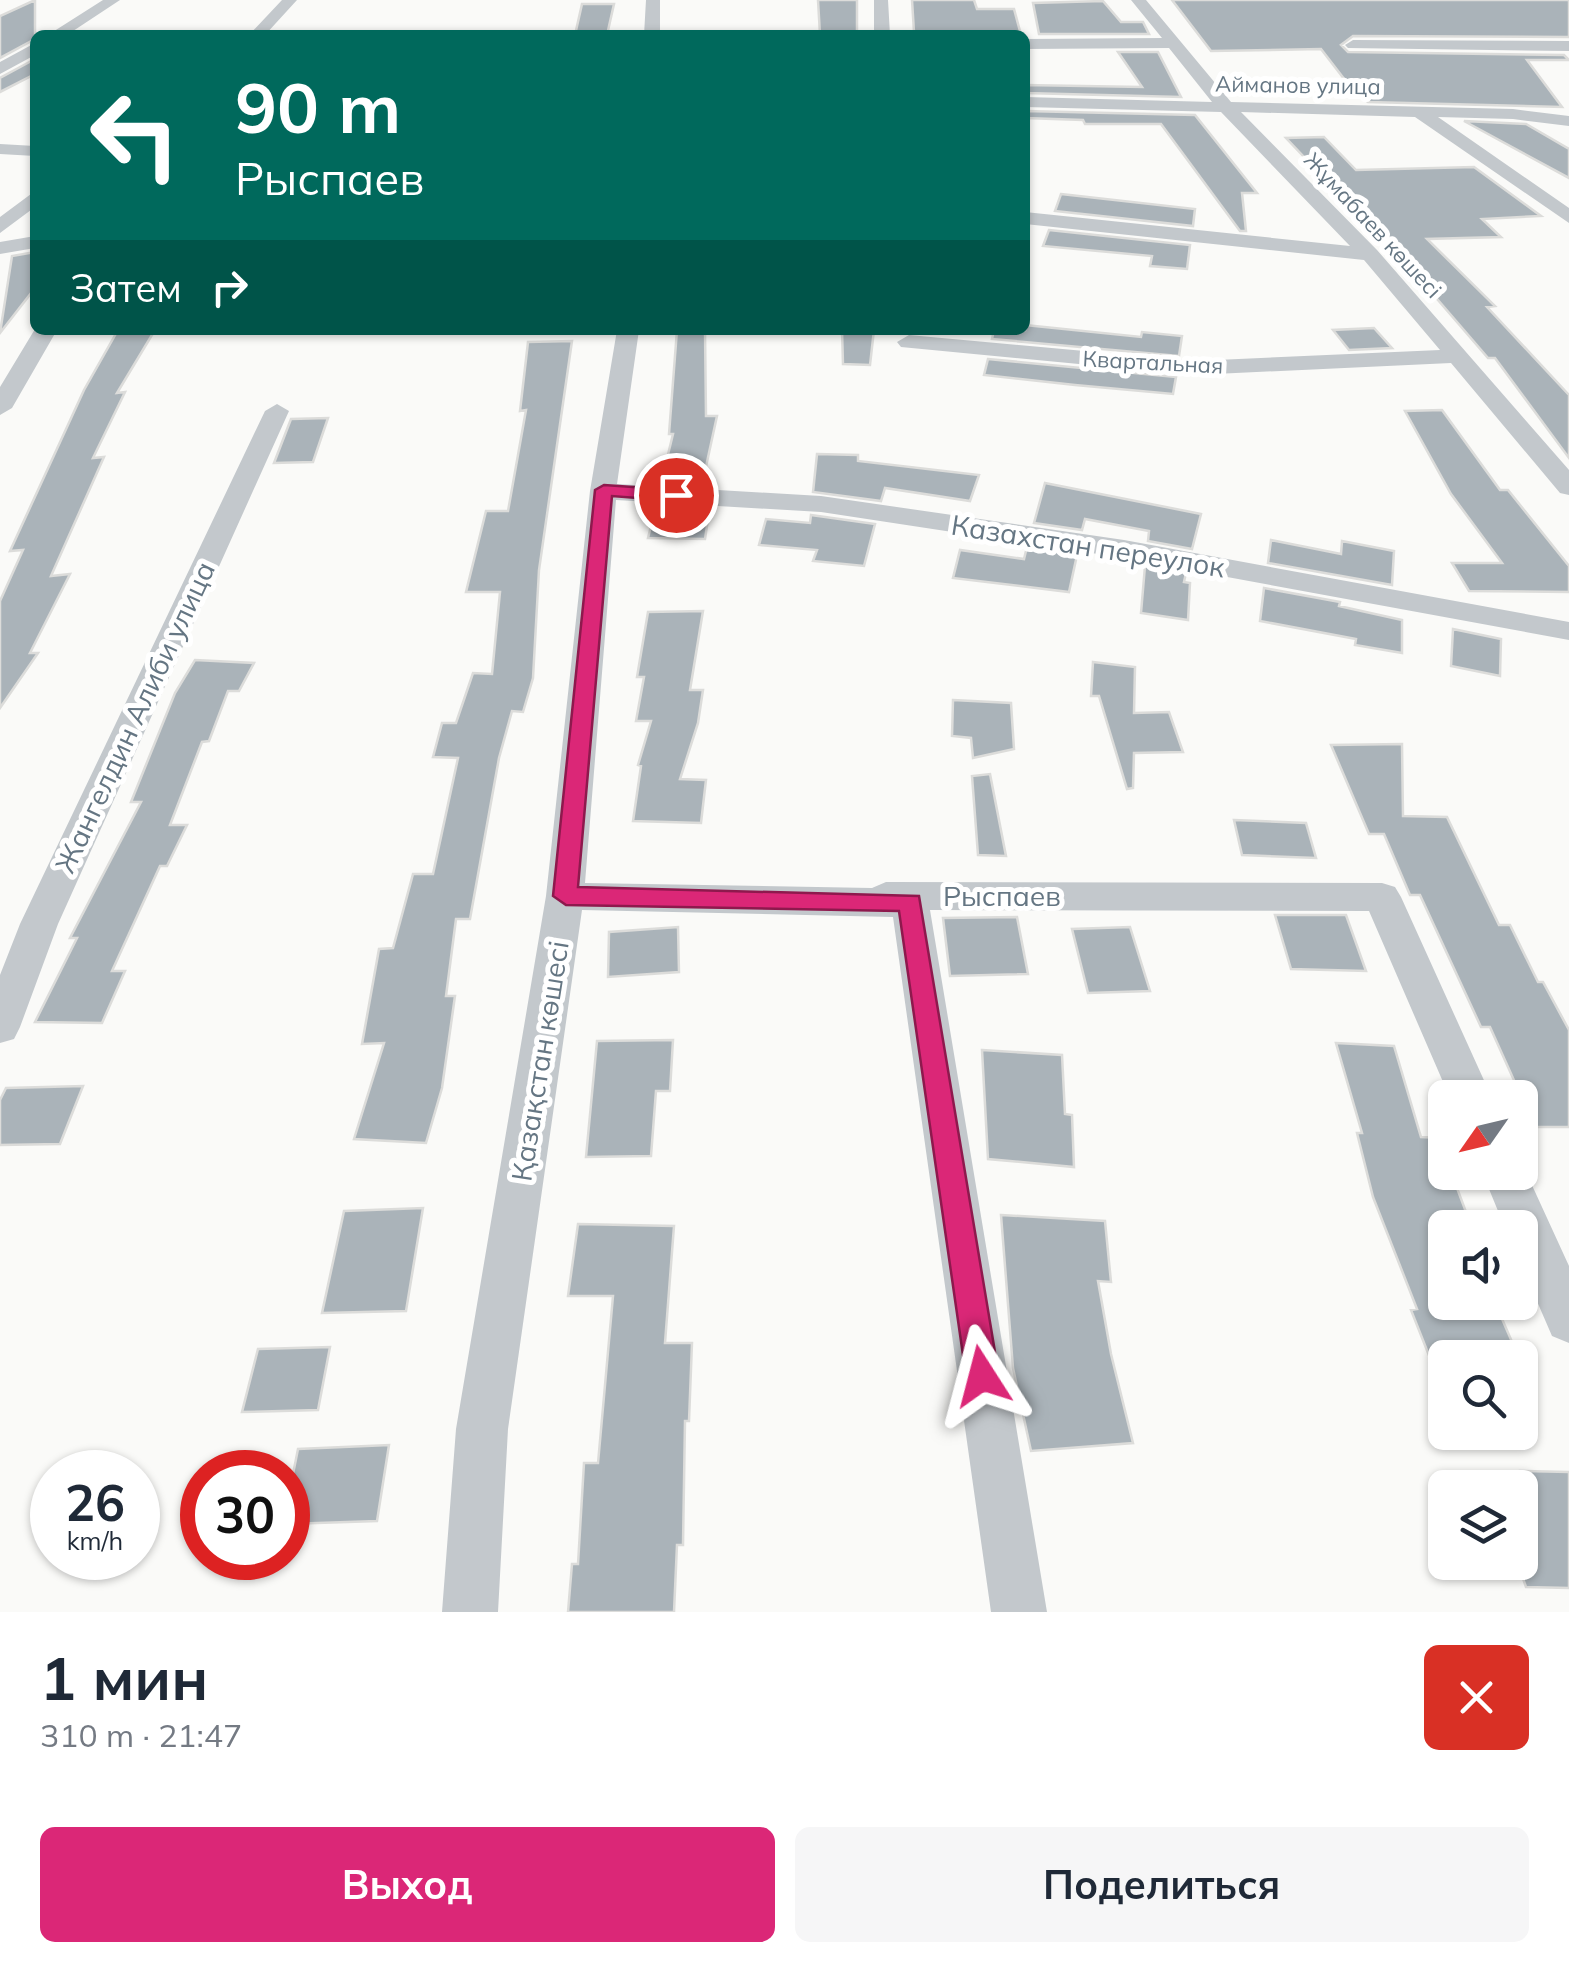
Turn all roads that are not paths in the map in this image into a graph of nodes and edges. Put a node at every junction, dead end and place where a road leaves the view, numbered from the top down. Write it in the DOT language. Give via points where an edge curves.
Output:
graph roads {
  1 [pos="113,0"];
  2 [pos="290,0"];
  3 [pos="653,0"];
  4 [pos="881,0"];
  5 [pos="1138,0"];
  6 [pos="64,30"];
  7 [pos="262,30"];
  8 [pos="652,30"];
  9 [pos="882,30"];
  10 [pos="1171,43"];
  11 [pos="1030,44"];
  12 [pos="1354,45"];
  13 [pos="1569,46"];
  14 [pos="30,51"];
  15 [pos="0,69"];
  16 [pos="1030,102"];
  17 [pos="1224,106"];
  18 [pos="1418,111"];
  19 [pos="1560,120"];
  20 [pos="1569,131"];
  21 [pos="0,149"];
  22 [pos="30,151"];
  23 [pos="30,201"];
  24 [pos="1569,218"];
  25 [pos="1030,219"];
  26 [pos="0,227"];
  27 [pos="30,243"];
  28 [pos="0,248"];
  29 [pos="1370,254"];
  30 [pos="43,335"];
  31 [pos="627,335"];
  32 [pos="909,342"];
  33 [pos="1459,356"];
  34 [pos="0,408"];
  35 [pos="277,411"];
  36 [pos="1569,487"];
  37 [pos="604,490"];
  38 [pos="1569,631"];
  39 [pos="566,896"];
  40 [pos="0,1027"];
  41 [pos="1463,1080"];
  42 [pos="1512,1190"];
  43 [pos="1569,1320"];
  44 [pos="470,1612"];
  45 [pos="1018,1612"];
  1 -- 6 [label="street"];
  2 -- 7 [label="street"];
  3 -- 8 [label="street"];
  4 -- 9 [label="street"];
  5 -- 10 [label="street, Жұмабаев көшесі"];
  10 -- 11 [label="street"];
  10 -- 17 [label="street, Жұмабаев көшесі"];
  12 -- 13 [label="street"];
  14 -- 15 [label="street"];
  16 -- 17 [label="street, Айманов улица"];
  17 -- 18 [label="street, Айманов улица"];
  17 -- 29 [label="street, Жұмабаев көшесі"];
  18 -- 19 [label="street, Айманов улица"];
  18 -- 24 [label="street"];
  19 -- 20 [label="street"];
  21 -- 22 [label="street"];
  23 -- 26 [label="street"];
  25 -- 29 [label="street"];
  27 -- 28 [label="street"];
  29 -- 33 [label="street, Жұмабаев көшесі"];
  30 -- 34 [label="street"];
  31 -- 37 [label="street, Қазақстан көшесі"];
  32 -- 33 [label="street, Квартальная" via="1194,368"];
  33 -- 36 [label="street, Жұмабаев көшесі"];
  35 -- 40 [label="street, Жангелдин Алиби улица" via="39,924"];
  37 -- 38 [label="street, Казахстан переулок" via="820,504 1124,549"];
  37 -- 39 [label="street, Қазақстан көшесі"];
  39 -- 41 [label="street, Рыспаев" via="1382,897"];
  39 -- 44 [label="street, Қазақстан көшесі" via="482,1429"];
  39 -- 45 [label="street, Рыспаев" via="910,902"];
  42 -- 43 [label="street"];
}
